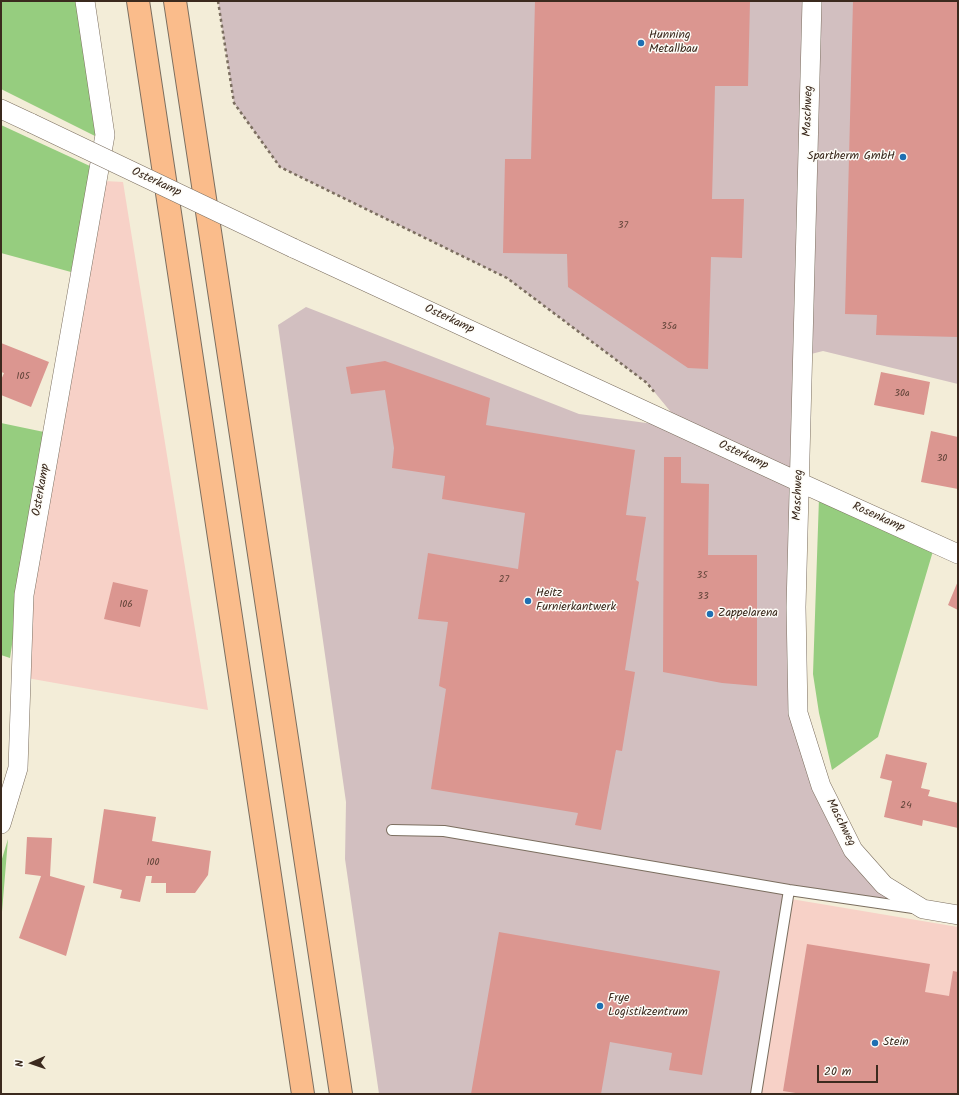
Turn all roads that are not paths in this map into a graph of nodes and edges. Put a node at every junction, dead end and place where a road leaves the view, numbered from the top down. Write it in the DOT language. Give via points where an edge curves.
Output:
graph roads {
  1 [pos="86,1"];
  2 [pos="138,1"];
  3 [pos="175,1"];
  4 [pos="812,1"];
  5 [pos="1,109"];
  6 [pos="799,482"];
  7 [pos="958,554"];
  8 [pos="1,824"];
  9 [pos="392,830"];
  10 [pos="790,890"];
  11 [pos="923,909"];
  12 [pos="958,915"];
  13 [pos="304,1094"];
  14 [pos="341,1094"];
  15 [pos="756,1094"];
  1 -- 8 [label="street, Osterkamp" via="104,135 24,594 18,768"];
  2 -- 13 [label="highway"];
  3 -- 14 [label="highway"];
  4 -- 6 [label="street, Maschweg"];
  5 -- 6 [label="street, Osterkamp, bridge" via="293,248"];
  6 -- 7 [label="street, Rosenkamp"];
  6 -- 11 [label="street, Maschweg" via="796,607 798,713 821,786 853,850 884,885"];
  9 -- 10 [label="lane" via="444,832"];
  10 -- 11 [label="lane"];
  10 -- 15 [label="lane"];
  11 -- 12 [label="street, Maschweg"];
}
